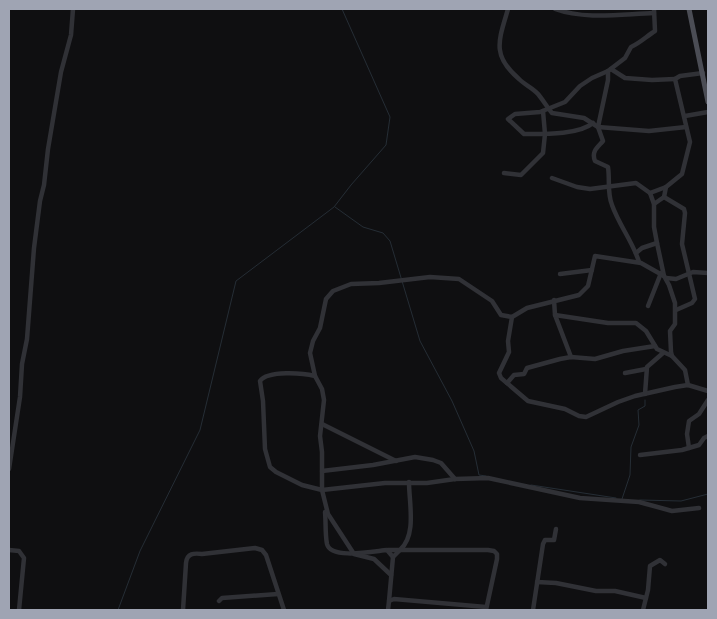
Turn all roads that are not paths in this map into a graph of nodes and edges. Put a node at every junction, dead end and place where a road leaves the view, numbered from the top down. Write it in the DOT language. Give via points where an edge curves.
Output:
graph roads {
  1 [pos="73,9"];
  2 [pos="508,9"];
  3 [pos="555,9"];
  4 [pos="607,9"];
  5 [pos="689,10"];
  6 [pos="654,11"];
  7 [pos="610,14"];
  8 [pos="609,70"];
  9 [pos="703,73"];
  10 [pos="675,79"];
  11 [pos="708,102"];
  12 [pos="549,109"];
  13 [pos="543,111"];
  14 [pos="708,112"];
  15 [pos="684,116"];
  16 [pos="593,123"];
  17 [pos="598,127"];
  18 [pos="686,127"];
  19 [pos="545,134"];
  20 [pos="504,173"];
  21 [pos="552,178"];
  22 [pos="666,186"];
  23 [pos="609,188"];
  24 [pos="650,193"];
  25 [pos="664,197"];
  26 [pos="654,204"];
  27 [pos="657,243"];
  28 [pos="636,253"];
  29 [pos="640,262"];
  30 [pos="592,270"];
  31 [pos="689,272"];
  32 [pos="708,273"];
  33 [pos="560,274"];
  34 [pos="664,276"];
  35 [pos="554,300"];
  36 [pos="648,306"];
  37 [pos="676,310"];
  38 [pos="555,315"];
  39 [pos="512,316"];
  40 [pos="655,346"];
  41 [pos="663,352"];
  42 [pos="672,356"];
  43 [pos="571,357"];
  44 [pos="646,369"];
  45 [pos="625,373"];
  46 [pos="315,376"];
  47 [pos="507,383"];
  48 [pos="688,385"];
  49 [pos="708,391"];
  50 [pos="645,394"];
  51 [pos="708,400"];
  52 [pos="322,424"];
  53 [pos="708,436"];
  54 [pos="689,448"];
  55 [pos="640,455"];
  56 [pos="396,461"];
  57 [pos="9,469"];
  58 [pos="322,471"];
  59 [pos="455,479"];
  60 [pos="408,482"];
  61 [pos="322,490"];
  62 [pos="324,504"];
  63 [pos="699,508"];
  64 [pos="556,529"];
  65 [pos="9,550"];
  66 [pos="387,550"];
  67 [pos="400,550"];
  68 [pos="354,554"];
  69 [pos="393,557"];
  70 [pos="665,564"];
  71 [pos="391,575"];
  72 [pos="537,582"];
  73 [pos="278,594"];
  74 [pos="646,598"];
  75 [pos="219,601"];
  76 [pos="389,601"];
  77 [pos="454,604"];
  78 [pos="486,609"];
  79 [pos="19,610"];
  80 [pos="183,610"];
  81 [pos="284,610"];
  82 [pos="388,610"];
  83 [pos="453,610"];
  84 [pos="534,610"];
  85 [pos="643,610"];
  1 -- 57 [label="street" via="40,201 20,397"];
  2 -- 12 [label="street" via="498,44 499,53 518,79 539,94"];
  3 -- 7 [label="street" via="591,16"];
  4 -- 7 [label="street"];
  5 -- 9 [label="main road"];
  6 -- 7 [label="street"];
  6 -- 8 [label="street" via="655,31 631,47 627,57"];
  8 -- 10 [label="street" via="626,78"];
  8 -- 12 [label="street" via="580,86 565,102"];
  8 -- 17 [label="street"];
  9 -- 10 [label="street"];
  9 -- 11 [label="main road"];
  10 -- 15 [label="street"];
  12 -- 13 [label="street"];
  12 -- 16 [label="street" via="555,114 584,118"];
  13 -- 19 [label="street"];
  13 -- 19 [label="street" via="515,114 508,119 523,134"];
  14 -- 15 [label="street"];
  15 -- 18 [label="street"];
  16 -- 17 [label="street"];
  16 -- 19 [label="street" via="586,129"];
  17 -- 18 [label="street" via="649,130"];
  17 -- 23 [label="street" via="603,141 596,148 594,158 608,166"];
  18 -- 22 [label="street" via="690,142 684,169"];
  19 -- 20 [label="street" via="543,153 521,175"];
  21 -- 23 [label="street" via="578,187"];
  22 -- 24 [label="street"];
  22 -- 25 [label="street"];
  23 -- 24 [label="street" via="636,183"];
  23 -- 28 [label="street" via="612,206"];
  24 -- 26 [label="street"];
  25 -- 26 [label="street"];
  25 -- 31 [label="street" via="684,209 686,219 682,244"];
  26 -- 27 [label="street"];
  27 -- 28 [label="street"];
  27 -- 34 [label="street"];
  28 -- 29 [label="street"];
  29 -- 30 [label="street" via="595,256"];
  29 -- 34 [label="street"];
  30 -- 33 [label="street"];
  30 -- 35 [label="street" via="588,286 581,294"];
  31 -- 32 [label="street"];
  31 -- 34 [label="street" via="676,279"];
  31 -- 37 [label="street" via="695,300"];
  34 -- 36 [label="street"];
  34 -- 37 [label="street" via="673,293"];
  35 -- 38 [label="street"];
  35 -- 39 [label="street"];
  37 -- 42 [label="street" via="675,324 670,331"];
  38 -- 40 [label="street" via="636,323"];
  38 -- 43 [label="street"];
  39 -- 46 [label="street" via="502,315 492,301 459,279 430,277 346,285 330,293 325,301 320,328 310,354"];
  39 -- 47 [label="street" via="508,352 499,371"];
  40 -- 41 [label="street"];
  40 -- 43 [label="street" via="623,350 595,359"];
  41 -- 42 [label="street"];
  41 -- 44 [label="street"];
  42 -- 48 [label="street" via="685,370"];
  43 -- 47 [label="street" via="527,368 524,374 514,375"];
  44 -- 45 [label="street"];
  44 -- 50 [label="street"];
  46 -- 52 [label="street" via="324,400"];
  46 -- 61 [label="street" via="284,373 262,377 260,382 264,401 265,449 270,467 300,484"];
  47 -- 50 [label="street" via="528,401 565,409 583,417"];
  48 -- 49 [label="street"];
  48 -- 50 [label="street"];
  51 -- 54 [label="street" via="689,421"];
  52 -- 56 [label="street"];
  52 -- 58 [label="street"];
  53 -- 54 [label="street" via="699,445"];
  54 -- 55 [label="street"];
  56 -- 58 [label="street"];
  56 -- 59 [label="street" via="415,457 433,460 441,463"];
  58 -- 61 [label="street"];
  59 -- 60 [label="street"];
  59 -- 63 [label="street" via="488,478 580,498 639,502 672,511"];
  60 -- 61 [label="street"];
  60 -- 67 [label="street" via="410,532 406,545"];
  61 -- 62 [label="street"];
  62 -- 68 [label="street"];
  62 -- 68 [label="street" via="329,548"];
  64 -- 72 [label="street" via="554,540 543,542"];
  65 -- 79 [label="street" via="19,551 24,558"];
  66 -- 67 [label="street"];
  66 -- 68 [label="street"];
  66 -- 69 [label="street"];
  67 -- 69 [label="street"];
  67 -- 78 [label="street" via="494,551 497,559"];
  68 -- 71 [label="street" via="374,559"];
  69 -- 71 [label="street"];
  70 -- 74 [label="street" via="660,560 650,566"];
  71 -- 76 [label="street"];
  72 -- 74 [label="street" via="596,591 610,590"];
  72 -- 84 [label="street"];
  73 -- 75 [label="street" via="222,598"];
  73 -- 80 [label="street" via="262,550 252,548 191,554 186,561"];
  73 -- 81 [label="street"];
  74 -- 85 [label="street"];
  76 -- 77 [label="street"];
  76 -- 82 [label="street"];
  77 -- 78 [label="street"];
  77 -- 83 [label="street"];
}
